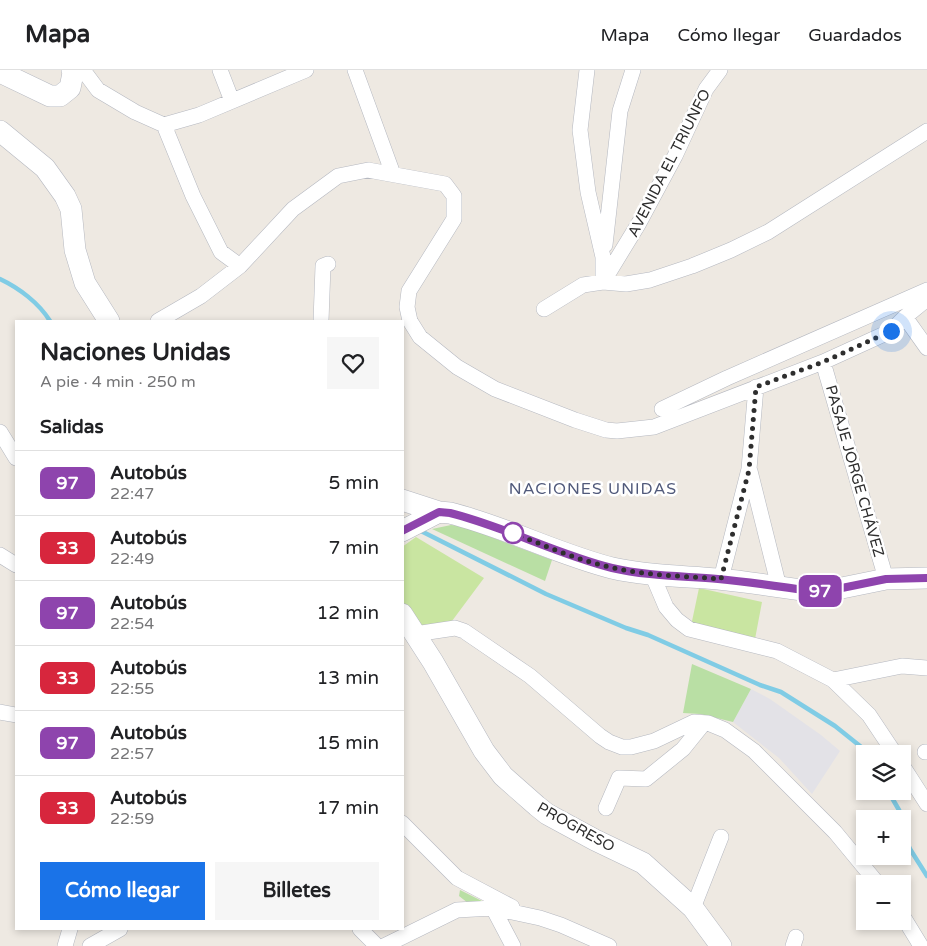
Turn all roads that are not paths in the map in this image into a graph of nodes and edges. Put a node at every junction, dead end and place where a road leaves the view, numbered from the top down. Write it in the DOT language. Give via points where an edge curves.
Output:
graph roads {
  1 [pos="220,70"];
  2 [pos="306,70"];
  3 [pos="355,70"];
  4 [pos="587,70"];
  5 [pos="633,70"];
  6 [pos="720,70"];
  7 [pos="0,72"];
  8 [pos="79,73"];
  9 [pos="232,101"];
  10 [pos="164,125"];
  11 [pos="0,131"];
  12 [pos="927,131"];
  13 [pos="393,174"];
  14 [pos="603,256"];
  15 [pos="328,264"];
  16 [pos="240,266"];
  17 [pos="603,282"];
  18 [pos="927,290"];
  19 [pos="927,299"];
  20 [pos="544,309"];
  21 [pos="905,317"];
  22 [pos="108,320"];
  23 [pos="160,320"];
  24 [pos="321,320"];
  25 [pos="915,331"];
  26 [pos="927,348"];
  27 [pos="927,353"];
  28 [pos="823,362"];
  29 [pos="756,387"];
  30 [pos="662,409"];
  31 [pos="0,432"];
  32 [pos="15,456"];
  33 [pos="749,470"];
  34 [pos="404,502"];
  35 [pos="421,522"];
  36 [pos="0,555"];
  37 [pos="15,564"];
  38 [pos="652,574"];
  39 [pos="927,578"];
  40 [pos="721,579"];
  41 [pos="886,579"];
  42 [pos="778,587"];
  43 [pos="404,617"];
  44 [pos="415,634"];
  45 [pos="927,668"];
  46 [pos="833,680"];
  47 [pos="0,712"];
  48 [pos="15,715"];
  49 [pos="704,723"];
  50 [pos="889,745"];
  51 [pos="911,779"];
  52 [pos="927,804"];
  53 [pos="606,808"];
  54 [pos="404,826"];
  55 [pos="721,837"];
  56 [pos="871,875"];
  57 [pos="493,908"];
  58 [pos="693,908"];
  59 [pos="529,916"];
  60 [pos="70,930"];
  61 [pos="118,930"];
  62 [pos="361,930"];
  63 [pos="911,930"];
  64 [pos="65,946"];
  65 [pos="90,946"];
  66 [pos="377,946"];
  67 [pos="384,946"];
  68 [pos="513,946"];
  69 [pos="609,946"];
  70 [pos="721,946"];
  71 [pos="920,946"];
  1 -- 9 [label="street"];
  2 -- 9 [label="street"];
  3 -- 13 [label="street"];
  4 -- 14 [label="street" via="580,130 588,192"];
  5 -- 14 [label="street" via="620,111"];
  6 -- 17 [label="street, AVENIDA EL TRIUNFO" via="706,89 639,223"];
  7 -- 8 [label="main road" via="50,96 60,96 70,88"];
  8 -- 10 [label="street" via="116,102"];
  9 -- 10 [label="street"];
  10 -- 16 [label="street" via="193,196 222,252"];
  11 -- 22 [label="main road" via="45,168 65,196 71,209 75,250 85,283"];
  12 -- 17 [label="street" via="768,232 731,250 650,280 626,284"];
  13 -- 16 [label="street" via="368,170 338,176 293,209"];
  13 -- 29 [label="street" via="446,184 454,196 454,219 409,291 407,307 410,321 420,336 457,367 525,402 617,431 654,427"];
  14 -- 17 [label="street"];
  15 -- 24 [label="street" via="323,266"];
  16 -- 23 [label="street" via="201,296"];
  17 -- 20 [label="street" via="583,285"];
  18 -- 30 [label="street"];
  19 -- 21 [label="street"];
  21 -- 25 [label="street"];
  21 -- 28 [label="street" via="891,331"];
  25 -- 26 [label="street"];
  25 -- 27 [label="street"];
  28 -- 29 [label="street"];
  28 -- 41 [label="street, PASAJE JORGE CHÁVEZ"];
  29 -- 33 [label="street"];
  31 -- 32 [label="street"];
  33 -- 40 [label="street"];
  33 -- 42 [label="street"];
  34 -- 35 [label="main road"];
  35 -- 38 [label="main road" via="450,513 519,535 564,554 614,568"];
  36 -- 37 [label="street"];
  38 -- 40 [label="main road"];
  38 -- 46 [label="street" via="666,607 689,629 777,651"];
  39 -- 41 [label="main road"];
  40 -- 42 [label="main road"];
  41 -- 42 [label="main road" via="817,592"];
  43 -- 44 [label="main road, PROGRESO"];
  44 -- 49 [label="street" via="455,628 464,632 530,676 600,736 622,747 639,746 694,722"];
  44 -- 58 [label="main road, PROGRESO" via="484,751 503,776 548,814 643,863"];
  45 -- 46 [label="street" via="902,666"];
  46 -- 50 [label="street" via="869,715"];
  47 -- 48 [label="street"];
  49 -- 53 [label="street" via="683,749 646,778 619,778"];
  49 -- 56 [label="street" via="726,730 754,751 836,832"];
  51 -- 52 [label="street"];
  54 -- 59 [label="street" via="457,878"];
  55 -- 58 [label="street"];
  57 -- 59 [label="street"];
  57 -- 67 [label="street" via="457,910"];
  57 -- 68 [label="street"];
  58 -- 70 [label="main road, PROGRESO"];
  59 -- 69 [label="street" via="561,925"];
  60 -- 64 [label="street"];
  61 -- 65 [label="street"];
  62 -- 66 [label="street"];
  63 -- 71 [label="street"];
}
